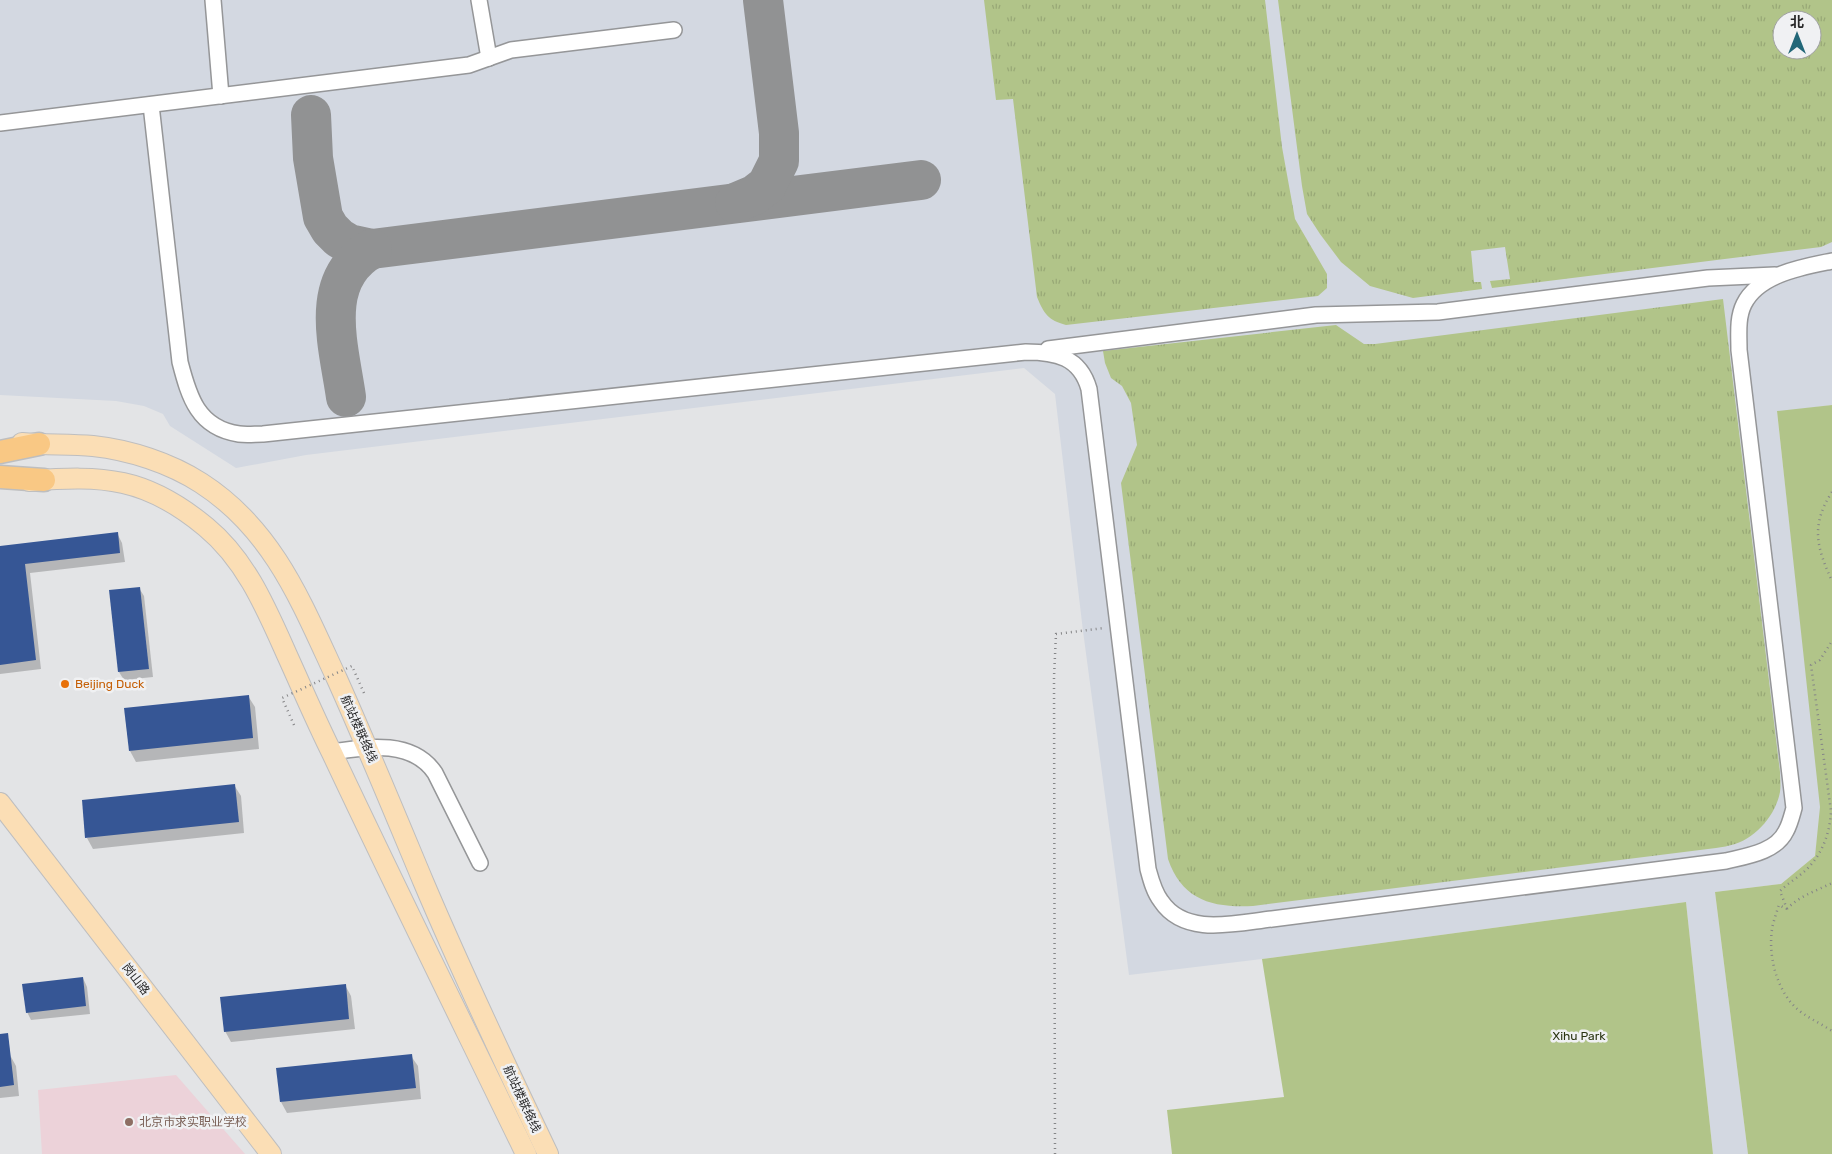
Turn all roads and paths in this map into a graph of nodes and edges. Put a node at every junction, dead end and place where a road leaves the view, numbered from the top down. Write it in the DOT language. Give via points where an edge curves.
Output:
graph roads {
  1 [pos="214,0"];
  2 [pos="479,0"];
  3 [pos="674,30"];
  4 [pos="489,58"];
  5 [pos="221,96"];
  6 [pos="151,104"];
  7 [pos="0,123"];
  8 [pos="1832,261"];
  9 [pos="1780,275"];
  10 [pos="1026,352"];
  11 [pos="0,442"];
  12 [pos="39,444"];
  13 [pos="0,452"];
  14 [pos="0,477"];
  15 [pos="44,480"];
  16 [pos="0,483"];
  17 [pos="1832,492"];
  18 [pos="1832,581"];
  19 [pos="1119,626"];
  20 [pos="1832,641"];
  21 [pos="364,693"];
  22 [pos="294,725"];
  23 [pos="368,747"];
  24 [pos="331,752"];
  25 [pos="0,803"];
  26 [pos="480,864"];
  27 [pos="1832,883"];
  28 [pos="1787,909"];
  29 [pos="1832,1031"];
  30 [pos="271,1154"];
  31 [pos="526,1154"];
  32 [pos="548,1154"];
  33 [pos="1055,1154"];
  1 -- 5 [label="lane"];
  2 -- 4 [label="lane"];
  3 -- 4 [label="lane" via="511,50"];
  4 -- 5 [label="lane" via="469,65"];
  5 -- 6 [label="lane"];
  6 -- 7 [label="lane"];
  6 -- 10 [label="lane" via="180,362 188,391 199,412 216,427 239,434"];
  8 -- 9 [label="lane"];
  9 -- 10 [label="lane" via="1708,278 1446,311 1316,315"];
  9 -- 19 [label="lane" via="1761,285 1744,303 1739,324 1794,808 1786,832 1770,847 1726,861 1230,924 1199,925 1190,922 1173,914 1161,901 1148,869"];
  10 -- 19 [label="lane" via="1064,357 1078,368 1087,382"];
  11 -- 12 [label="main road, 航站楼联络线"];
  12 -- 13 [label="highway"];
  12 -- 23 [label="main road, 航站楼联络线" via="96,447 149,459 201,483 237,511 261,536 294,586"];
  14 -- 15 [label="highway"];
  15 -- 16 [label="main road, 航站楼联络线"];
  15 -- 24 [label="main road, 航站楼联络线" via="96,478 144,488 175,504 214,534 234,556 264,602"];
  17 -- 18 [label="path" via="1818,527 1820,553"];
  19 -- 33 [label="path" via="1056,634"];
  20 -- 28 [label="path" via="1820,660 1811,665 1830,821 1819,854 1780,892"];
  21 -- 22 [label="path, bridge" via="352,666 282,698"];
  23 -- 24 [label="lane"];
  23 -- 26 [label="lane" via="402,750 429,765"];
  23 -- 32 [label="main road, 航站楼联络线" via="483,1016"];
  24 -- 31 [label="main road, 航站楼联络线"];
  25 -- 30 [label="main road, 岗山路"];
  27 -- 28 [label="path" via="1803,896"];
  28 -- 29 [label="path" via="1779,905 1773,924 1772,946 1777,976 1786,997 1796,1008"];
}
